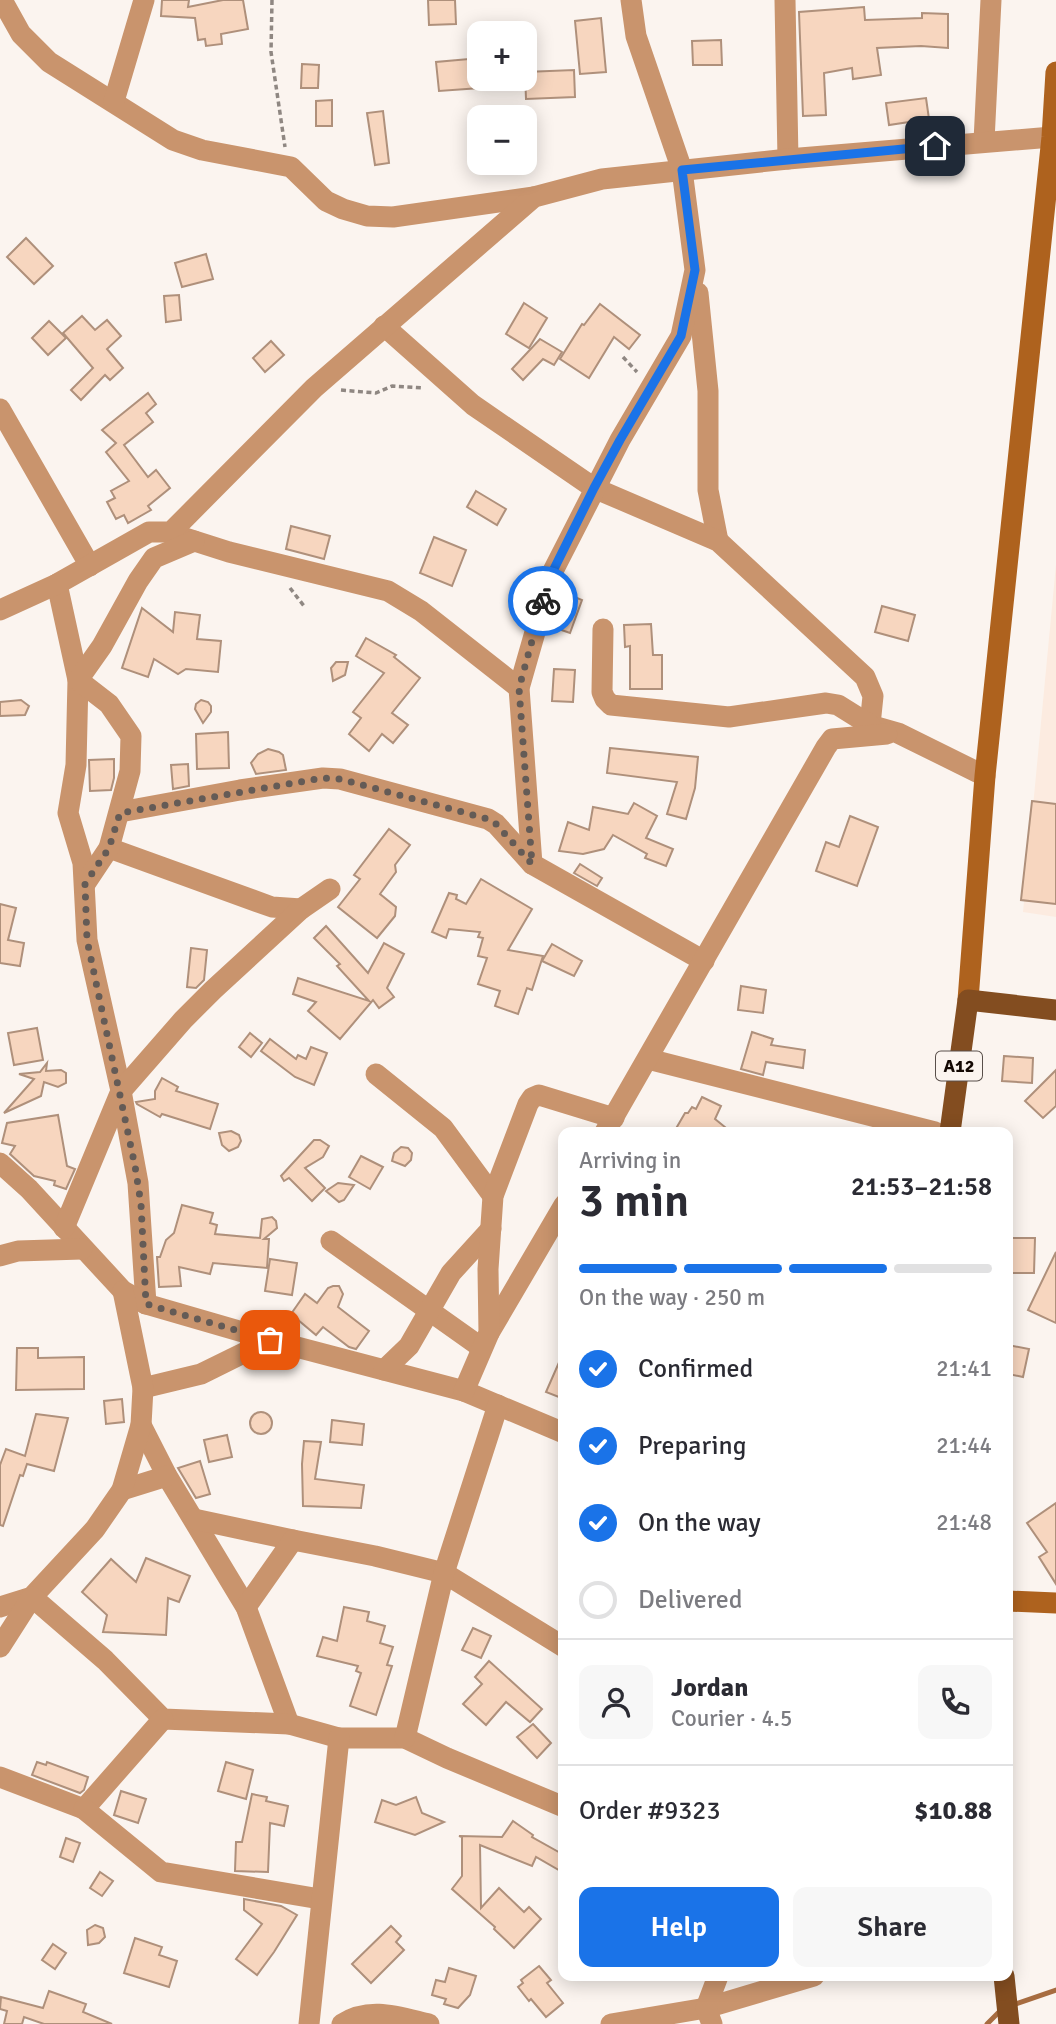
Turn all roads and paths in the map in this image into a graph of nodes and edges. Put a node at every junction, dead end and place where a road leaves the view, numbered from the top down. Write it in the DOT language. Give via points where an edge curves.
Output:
graph roads {
  1 [pos="2,0"];
  2 [pos="21,0"];
  3 [pos="144,0"];
  4 [pos="272,0"];
  5 [pos="631,0"];
  6 [pos="785,0"];
  7 [pos="991,0"];
  8 [pos="21,34"];
  9 [pos="1056,72"];
  10 [pos="114,101"];
  11 [pos="1052,137"];
  12 [pos="984,141"];
  13 [pos="788,159"];
  14 [pos="291,167"];
  15 [pos="682,170"];
  16 [pos="534,197"];
  17 [pos="695,270"];
  18 [pos="384,326"];
  19 [pos="314,388"];
  20 [pos="457,391"];
  21 [pos="0,409"];
  22 [pos="594,488"];
  23 [pos="171,532"];
  24 [pos="194,541"];
  25 [pos="718,541"];
  26 [pos="90,566"];
  27 [pos="57,584"];
  28 [pos="0,610"];
  29 [pos="603,629"];
  30 [pos="78,680"];
  31 [pos="519,688"];
  32 [pos="851,713"];
  33 [pos="870,725"];
  34 [pos="898,733"];
  35 [pos="832,739"];
  36 [pos="985,776"];
  37 [pos="120,813"];
  38 [pos="109,848"];
  39 [pos="532,864"];
  40 [pos="85,884"];
  41 [pos="330,889"];
  42 [pos="301,909"];
  43 [pos="704,961"];
  44 [pos="968,1000"];
  45 [pos="1056,1010"];
  46 [pos="648,1059"];
  47 [pos="376,1074"];
  48 [pos="121,1091"];
  49 [pos="610,1125"];
  50 [pos="915,1127"];
  51 [pos="951,1127"];
  52 [pos="0,1163"];
  53 [pos="493,1196"];
  54 [pos="558,1215"];
  55 [pos="64,1228"];
  56 [pos="491,1229"];
  57 [pos="331,1241"];
  58 [pos="82,1249"];
  59 [pos="0,1256"];
  60 [pos="123,1291"];
  61 [pos="146,1304"];
  62 [pos="429,1310"];
  63 [pos="270,1340"];
  64 [pos="485,1340"];
  65 [pos="384,1370"];
  66 [pos="143,1388"];
  67 [pos="464,1391"];
  68 [pos="498,1405"];
  69 [pos="141,1425"];
  70 [pos="558,1430"];
  71 [pos="167,1476"];
  72 [pos="122,1490"];
  73 [pos="194,1519"];
  74 [pos="293,1540"];
  75 [pos="444,1573"];
  76 [pos="32,1597"];
  77 [pos="1013,1601"];
  78 [pos="1056,1603"];
  79 [pos="0,1607"];
  80 [pos="246,1607"];
  81 [pos="558,1643"];
  82 [pos="0,1647"];
  83 [pos="163,1719"];
  84 [pos="289,1724"];
  85 [pos="339,1738"];
  86 [pos="405,1738"];
  87 [pos="0,1777"];
  88 [pos="558,1804"];
  89 [pos="84,1809"];
  90 [pos="320,1899"];
  91 [pos="717,1981"];
  92 [pos="801,1981"];
  93 [pos="1004,1981"];
  94 [pos="709,2016"];
  95 [pos="1008,2018"];
  96 [pos="309,2024"];
  97 [pos="342,2024"];
  98 [pos="429,2024"];
  99 [pos="611,2024"];
  1 -- 8 [label="street"];
  2 -- 8 [label="street"];
  3 -- 10 [label="street"];
  4 -- 14 [label="path" via="271,52 282,140"];
  5 -- 15 [label="street" via="636,36"];
  6 -- 13 [label="street"];
  7 -- 12 [label="street"];
  8 -- 10 [label="street" via="49,62"];
  9 -- 11 [label="street"];
  10 -- 14 [label="street" via="187,146"];
  11 -- 12 [label="street"];
  11 -- 36 [label="street"];
  12 -- 13 [label="street"];
  13 -- 15 [label="street"];
  14 -- 16 [label="street" via="326,201 367,216"];
  15 -- 16 [label="street" via="602,178"];
  15 -- 17 [label="street"];
  16 -- 18 [label="street"];
  17 -- 22 [label="street" via="681,336"];
  17 -- 25 [label="street" via="708,391 708,490"];
  18 -- 19 [label="street"];
  18 -- 20 [label="street"];
  19 -- 20 [label="path" via="376,393 392,386"];
  19 -- 23 [label="street"];
  20 -- 22 [label="street"];
  21 -- 26 [label="street"];
  22 -- 25 [label="street"];
  22 -- 31 [label="street" via="552,573"];
  23 -- 24 [label="street"];
  23 -- 26 [label="street" via="149,532"];
  24 -- 30 [label="street" via="154,558"];
  24 -- 31 [label="street" via="388,591 421,611"];
  25 -- 33 [label="street" via="865,677 873,696"];
  26 -- 27 [label="street"];
  27 -- 28 [label="street"];
  27 -- 30 [label="street"];
  29 -- 32 [label="street" via="603,692 611,705 729,717 826,703"];
  30 -- 37 [label="street" via="109,704 131,736 130,771"];
  30 -- 40 [label="street" via="76,765 68,813"];
  31 -- 39 [label="street"];
  32 -- 33 [label="street"];
  32 -- 35 [label="street"];
  33 -- 34 [label="street"];
  34 -- 35 [label="street"];
  34 -- 36 [label="street"];
  35 -- 43 [label="street"];
  36 -- 44 [label="street"];
  37 -- 38 [label="street"];
  37 -- 39 [label="street" via="240,790 340,779 488,819"];
  38 -- 40 [label="street"];
  38 -- 42 [label="street" via="272,907"];
  39 -- 43 [label="street"];
  40 -- 48 [label="street" via="87,940"];
  41 -- 42 [label="street"];
  42 -- 48 [label="street" via="183,1020"];
  43 -- 46 [label="street"];
  44 -- 45 [label="main road"];
  44 -- 51 [label="main road, A12"];
  46 -- 49 [label="street"];
  46 -- 50 [label="street"];
  47 -- 53 [label="street" via="443,1128"];
  48 -- 55 [label="street"];
  48 -- 61 [label="street" via="141,1204"];
  49 -- 53 [label="street" via="545,1096 532,1098"];
  52 -- 55 [label="street"];
  53 -- 56 [label="street"];
  54 -- 64 [label="street"];
  55 -- 58 [label="street"];
  56 -- 62 [label="street" via="456,1266"];
  56 -- 64 [label="street"];
  57 -- 62 [label="street"];
  58 -- 59 [label="street"];
  58 -- 60 [label="street"];
  60 -- 61 [label="street"];
  60 -- 66 [label="street"];
  61 -- 63 [label="street"];
  62 -- 64 [label="street"];
  62 -- 65 [label="street" via="409,1346"];
  63 -- 65 [label="street"];
  63 -- 66 [label="street" via="201,1374"];
  64 -- 67 [label="street"];
  65 -- 67 [label="street"];
  66 -- 69 [label="street"];
  67 -- 68 [label="street"];
  68 -- 70 [label="street"];
  68 -- 75 [label="street"];
  69 -- 71 [label="street"];
  69 -- 72 [label="street"];
  71 -- 72 [label="street"];
  71 -- 73 [label="street"];
  72 -- 76 [label="street" via="94,1529"];
  73 -- 74 [label="street"];
  73 -- 80 [label="street"];
  74 -- 75 [label="street"];
  74 -- 80 [label="street"];
  75 -- 81 [label="street"];
  75 -- 86 [label="street"];
  76 -- 79 [label="street"];
  76 -- 82 [label="street"];
  76 -- 83 [label="street" via="105,1660"];
  77 -- 78 [label="street"];
  80 -- 84 [label="street"];
  83 -- 84 [label="street"];
  83 -- 89 [label="street"];
  84 -- 85 [label="street"];
  85 -- 86 [label="street"];
  85 -- 90 [label="street"];
  86 -- 88 [label="street"];
  87 -- 89 [label="street"];
  89 -- 90 [label="street" via="161,1872"];
  90 -- 96 [label="street"];
  91 -- 94 [label="street"];
  92 -- 94 [label="street"];
  93 -- 95 [label="main road"];
  94 -- 99 [label="street"];
  97 -- 98 [label="street" via="381,2012"];
}
